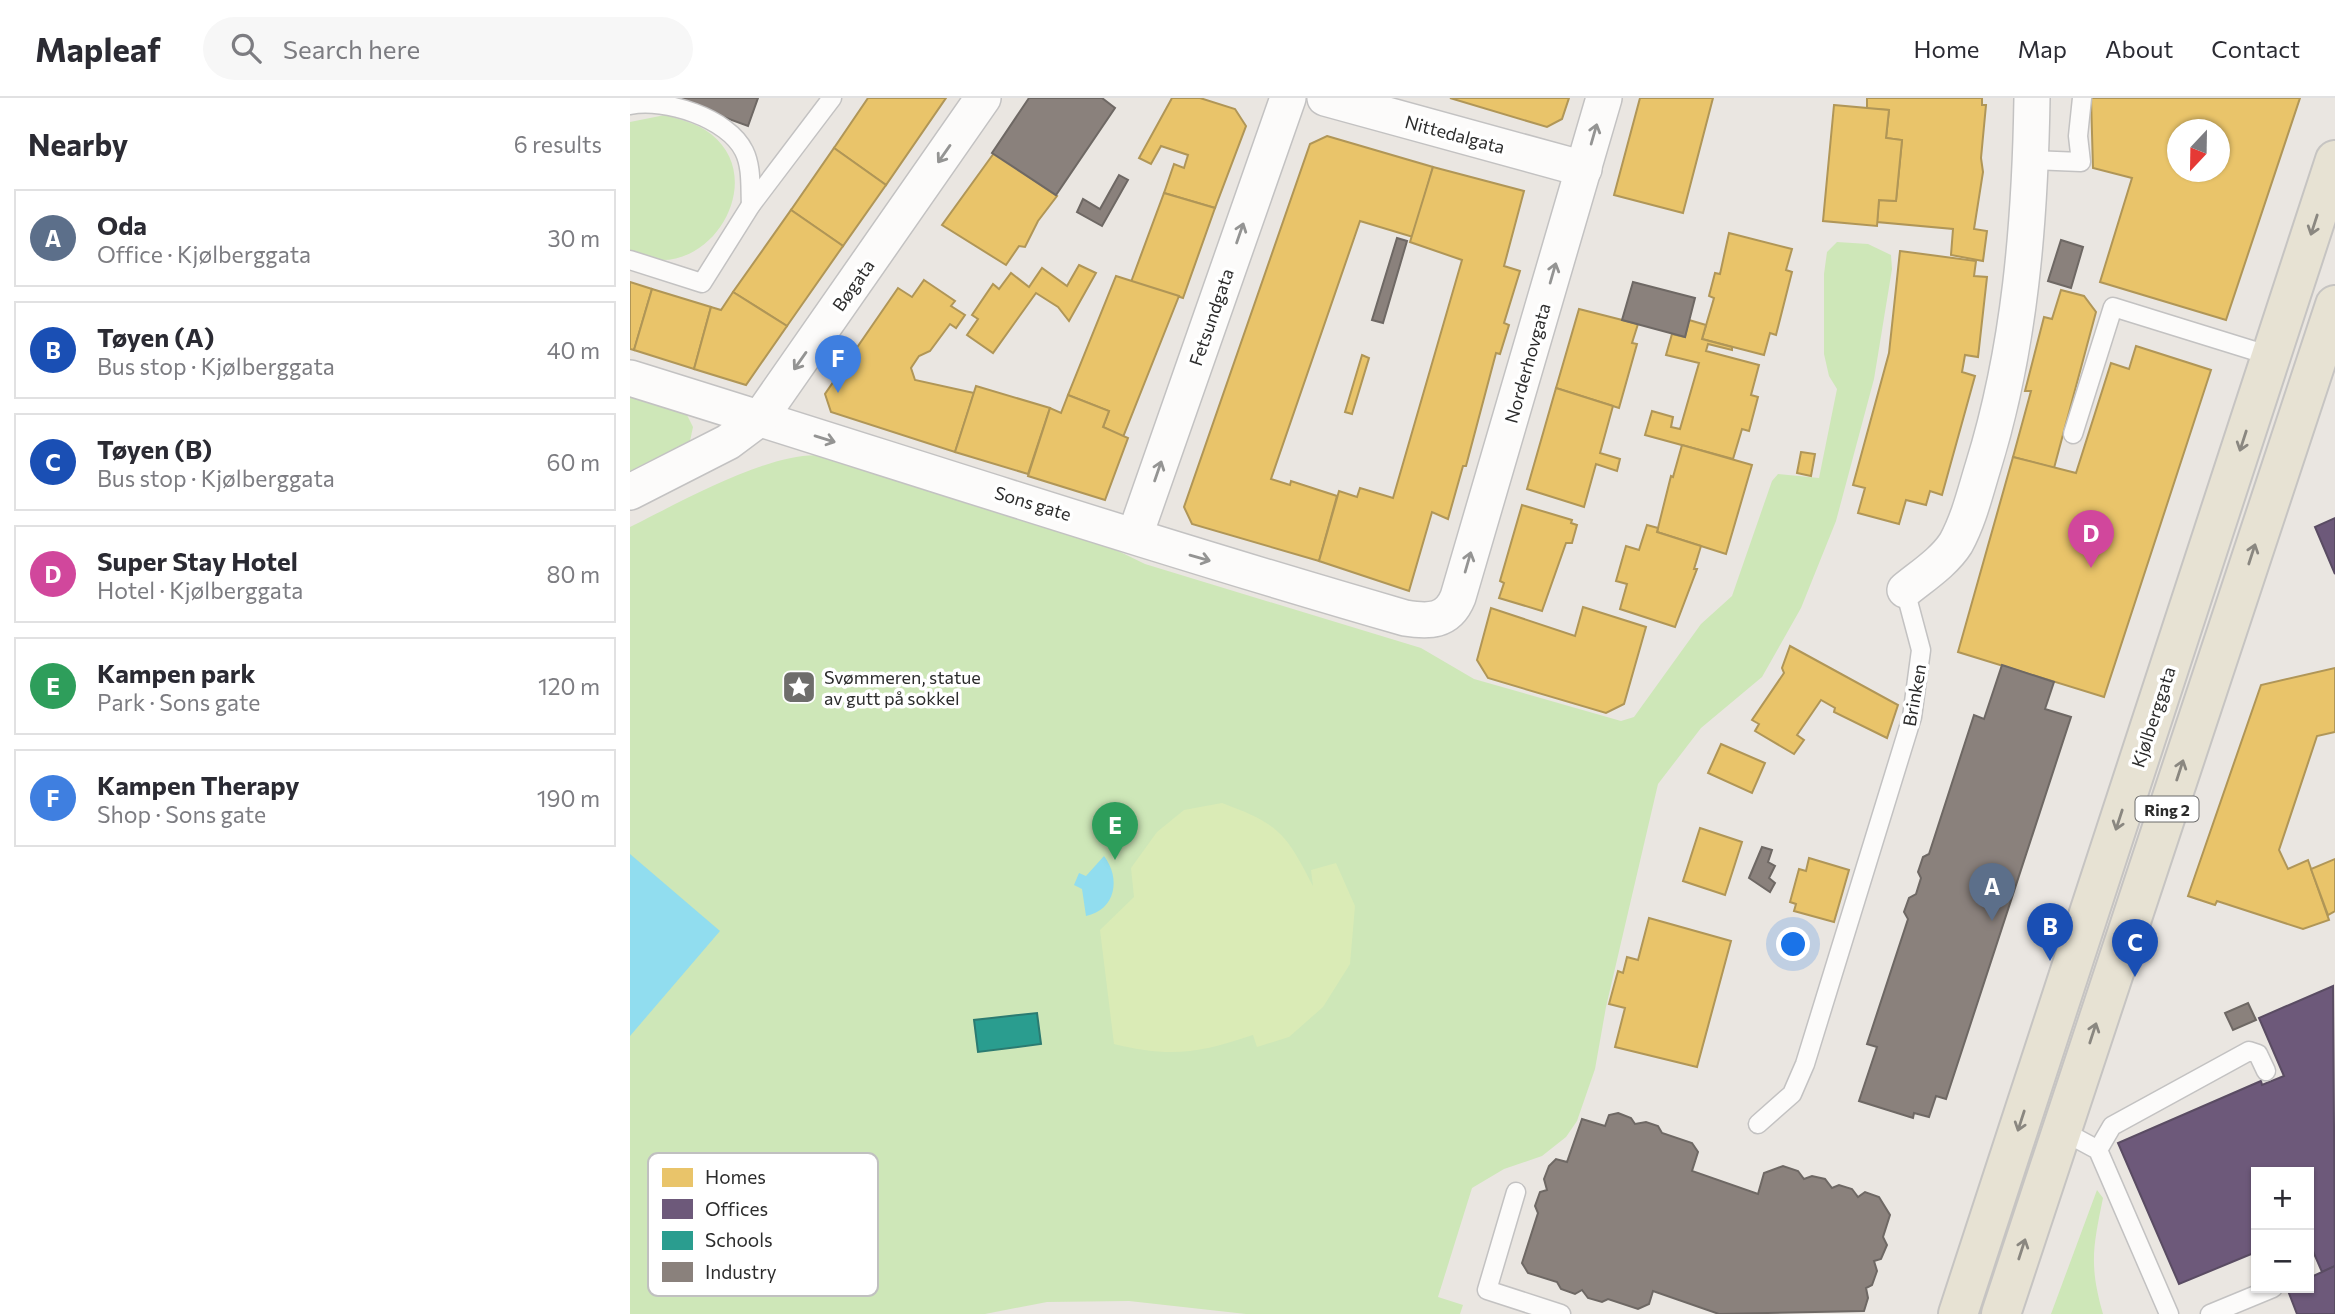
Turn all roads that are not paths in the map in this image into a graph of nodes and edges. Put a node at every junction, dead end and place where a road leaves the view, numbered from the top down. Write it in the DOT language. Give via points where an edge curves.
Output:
graph roads {
  1 [pos="832,98"];
  2 [pos="983,98"];
  3 [pos="1288,98"];
  4 [pos="1325,98"];
  5 [pos="1604,98"];
  6 [pos="2032,98"];
  7 [pos="2082,98"];
  8 [pos="630,105"];
  9 [pos="2031,160"];
  10 [pos="2335,160"];
  11 [pos="1584,169"];
  12 [pos="751,205"];
  13 [pos="630,260"];
  14 [pos="2335,305"];
  15 [pos="2271,356"];
  16 [pos="630,377"];
  17 [pos="760,418"];
  18 [pos="2073,434"];
  19 [pos="630,492"];
  20 [pos="1135,536"];
  21 [pos="1905,590"];
  22 [pos="1437,620"];
  23 [pos="2266,1071"];
  24 [pos="1758,1124"];
  25 [pos="2061,1130"];
  26 [pos="2098,1150"];
  27 [pos="1516,1192"];
  28 [pos="2263,1293"];
  29 [pos="1562,1314"];
  30 [pos="1958,1314"];
  31 [pos="2001,1314"];
  32 [pos="2169,1314"];
  33 [pos="2210,1314"];
  1 -- 12 [label="lane"];
  2 -- 17 [label="street, Bøgata, one-way"];
  20 -- 3 [label="street, Fetsundgata, one-way"];
  4 -- 11 [label="street, Nittedalgata"];
  11 -- 5 [label="street, Norderhovgata, one-way"];
  6 -- 9 [label="street, Brinken"];
  7 -- 9 [label="lane" via="2081,162"];
  8 -- 12 [label="lane" via="682,107 703,115 737,139 750,171"];
  9 -- 21 [label="street, Brinken" via="2021,284 2002,407 1954,545"];
  10 -- 15 [label="main road, Kjølberggata / Ring 2, one-way"];
  22 -- 11 [label="street, Norderhovgata, one-way" via="1450,612 1458,597"];
  12 -- 13 [label="lane" via="702,283"];
  25 -- 14 [label="main road, Ring 2, one-way"];
  15 -- 18 [label="lane" via="2113,307"];
  15 -- 30 [label="main road, Kjølberggata / Ring 2, one-way"];
  16 -- 17 [label="street, Sons gate"];
  17 -- 19 [label="street, Bøgata" via="728,442"];
  17 -- 20 [label="street, Sons gate, one-way"];
  20 -- 22 [label="street, Sons gate, one-way" via="1405,618"];
  21 -- 24 [label="lane, Brinken" via="1921,650 1912,717 1805,1064 1792,1094"];
  23 -- 26 [label="lane" via="2258,1054 2249,1051 2112,1126"];
  25 -- 26 [label="lane"];
  31 -- 25 [label="main road, Ring 2, one-way"];
  26 -- 32 [label="lane"];
  27 -- 29 [label="lane" via="1487,1290"];
  28 -- 33 [label="lane"];
}
